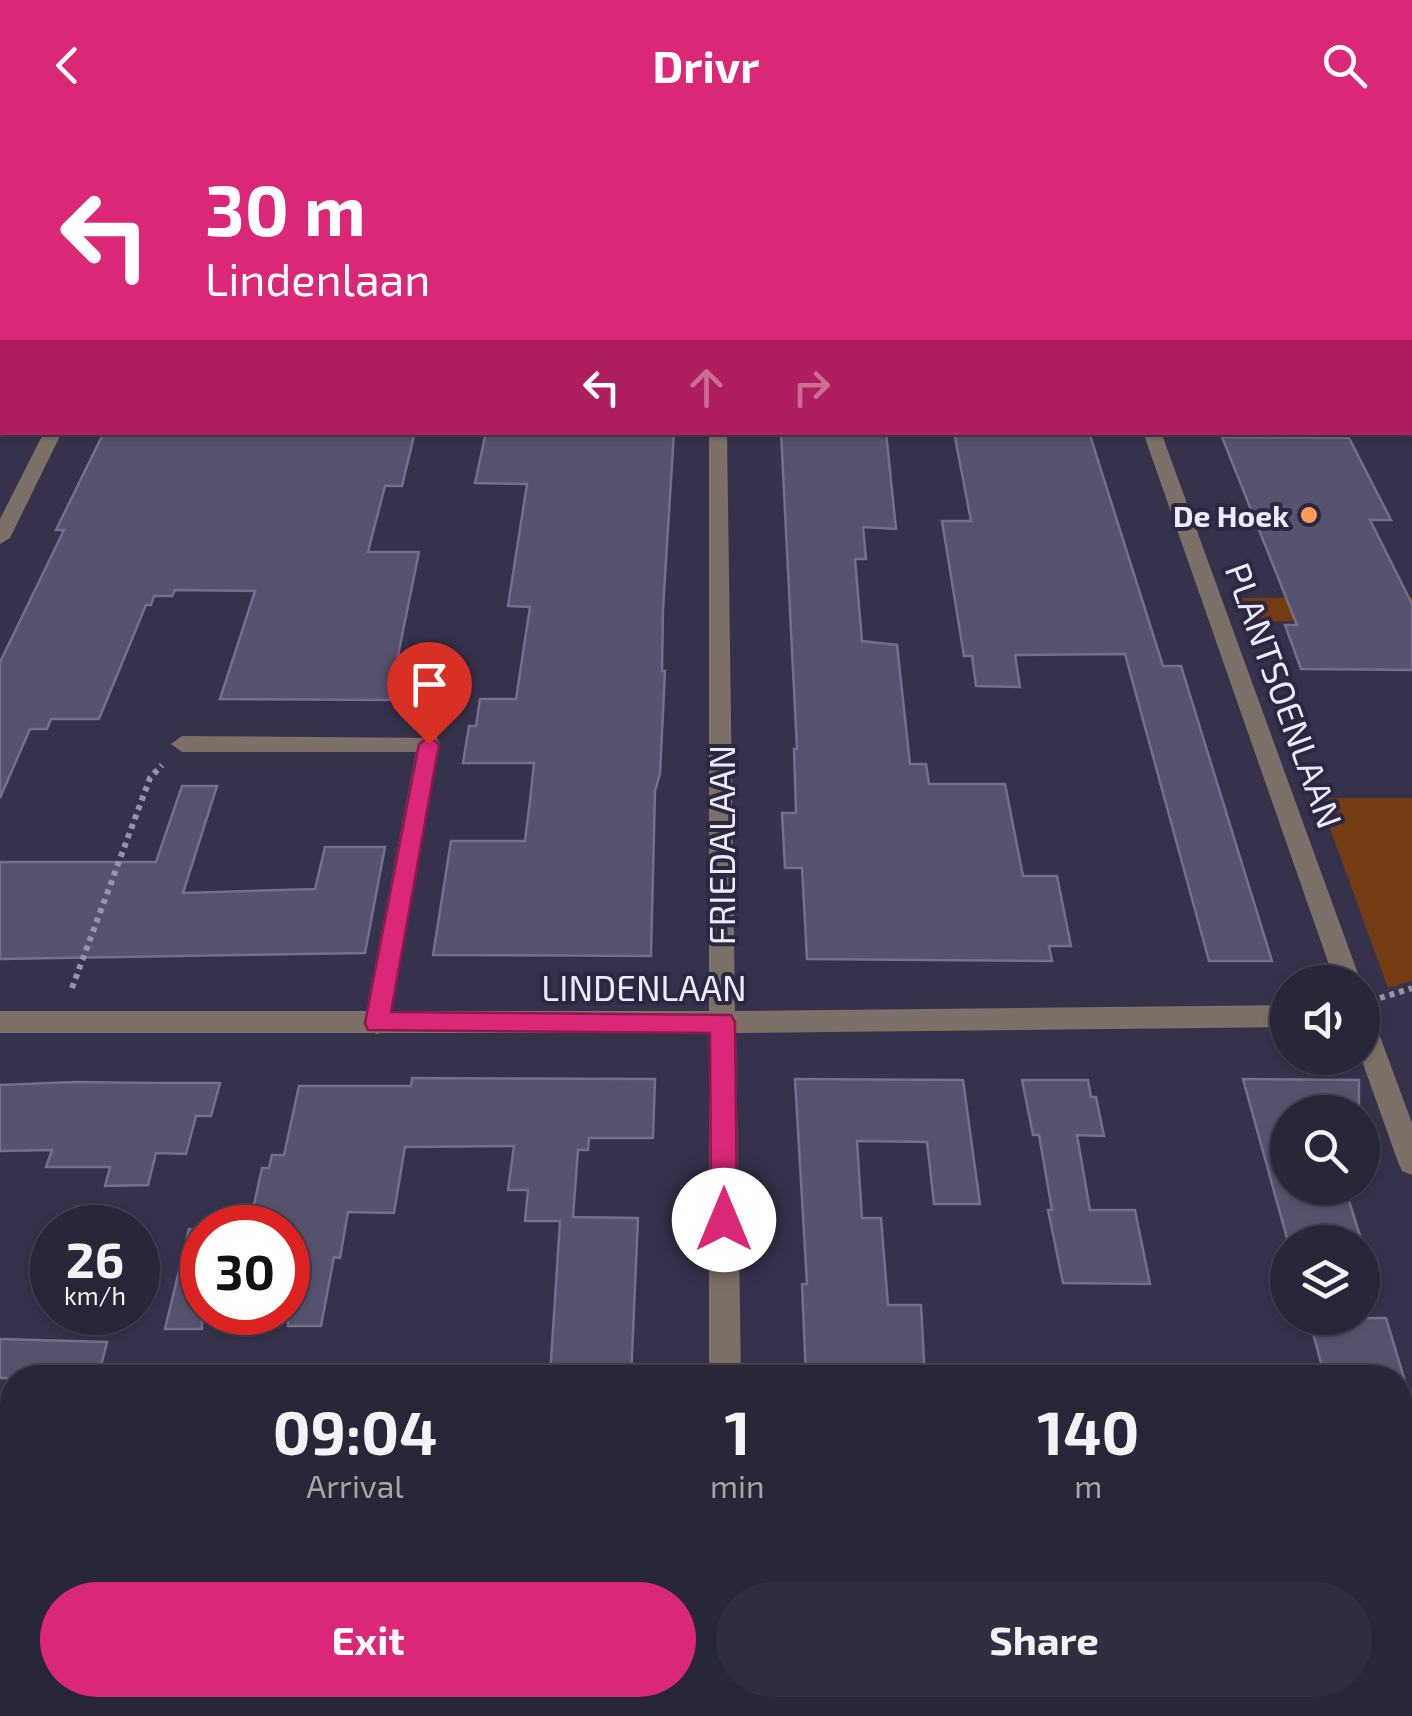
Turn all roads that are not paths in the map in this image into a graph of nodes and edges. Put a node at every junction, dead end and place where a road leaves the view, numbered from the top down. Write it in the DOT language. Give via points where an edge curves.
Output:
graph roads {
  1 [pos="0,130"];
  2 [pos="77,130"];
  3 [pos="52,435"];
  4 [pos="718,435"];
  5 [pos="1153,435"];
  6 [pos="0,538"];
  7 [pos="182,744"];
  8 [pos="1342,965"];
  9 [pos="1270,1016"];
  10 [pos="0,1022"];
  11 [pos="722,1022"];
  12 [pos="377,1023"];
  13 [pos="1380,1073"];
  14 [pos="1412,1162"];
  15 [pos="725,1365"];
  1 -- 2 [label="main road"];
  3 -- 6 [label="street"];
  4 -- 11 [label="street, FRIEDALAAN"];
  5 -- 8 [label="street, PLANTSOENLAAN"];
  7 -- 12 [label="street" via="429,744"];
  9 -- 11 [label="street, LINDENLAAN"];
  10 -- 12 [label="street, LINDENLAAN"];
  11 -- 12 [label="street, LINDENLAAN"];
  11 -- 15 [label="street, FRIEDALAAN"];
  13 -- 14 [label="street"];
}
